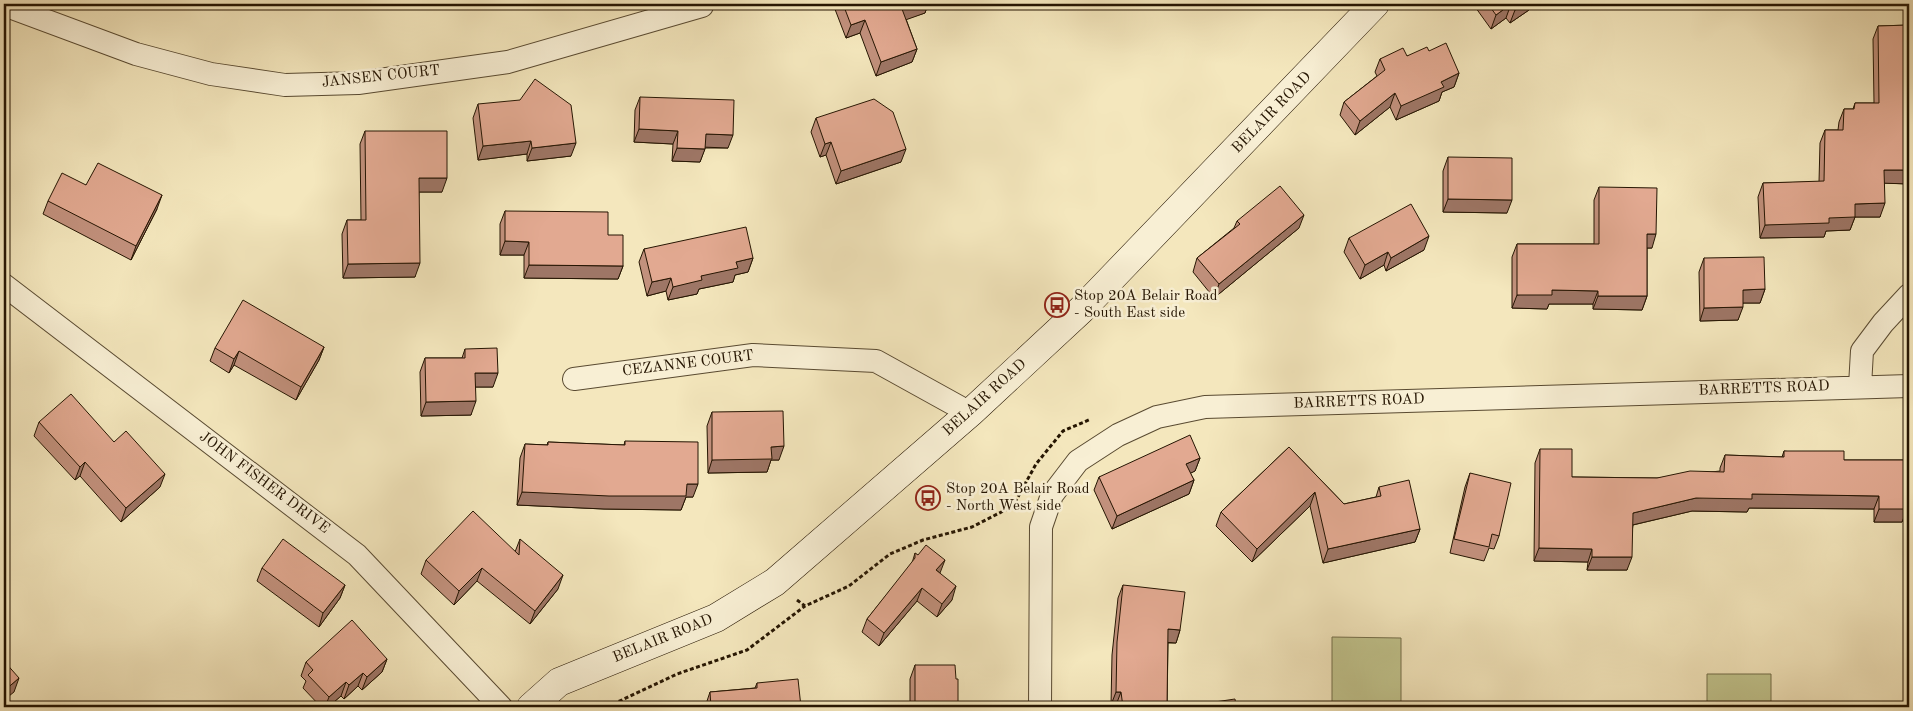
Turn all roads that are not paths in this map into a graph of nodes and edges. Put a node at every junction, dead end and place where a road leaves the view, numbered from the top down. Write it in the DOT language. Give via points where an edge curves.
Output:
graph roads {
  1 [pos="1375,4"];
  2 [pos="4,5"];
  3 [pos="702,6"];
  4 [pos="4,285"];
  5 [pos="1909,295"];
  6 [pos="574,378"];
  7 [pos="1860,386"];
  8 [pos="1909,386"];
  9 [pos="970,414"];
  10 [pos="501,707"];
  11 [pos="531,707"];
  12 [pos="1040,707"];
  1 -- 9 [label="main road, BELAIR ROAD" via="1082,308"];
  2 -- 3 [label="street, JANSEN COURT" via="136,54 211,74 285,85 358,83 508,62"];
  4 -- 10 [label="street, JOHN FISHER DRIVE" via="357,555"];
  5 -- 7 [label="street" via="1862,351"];
  6 -- 9 [label="street, CEZANNE COURT" via="753,355 876,361"];
  7 -- 8 [label="street, BARRETTS ROAD"];
  7 -- 12 [label="street, BARRETTS ROAD" via="1205,407 1157,417 1118,435 1078,461 1052,495 1041,527"];
  9 -- 11 [label="main road, BELAIR ROAD" via="776,582 716,618 559,682"];
}
